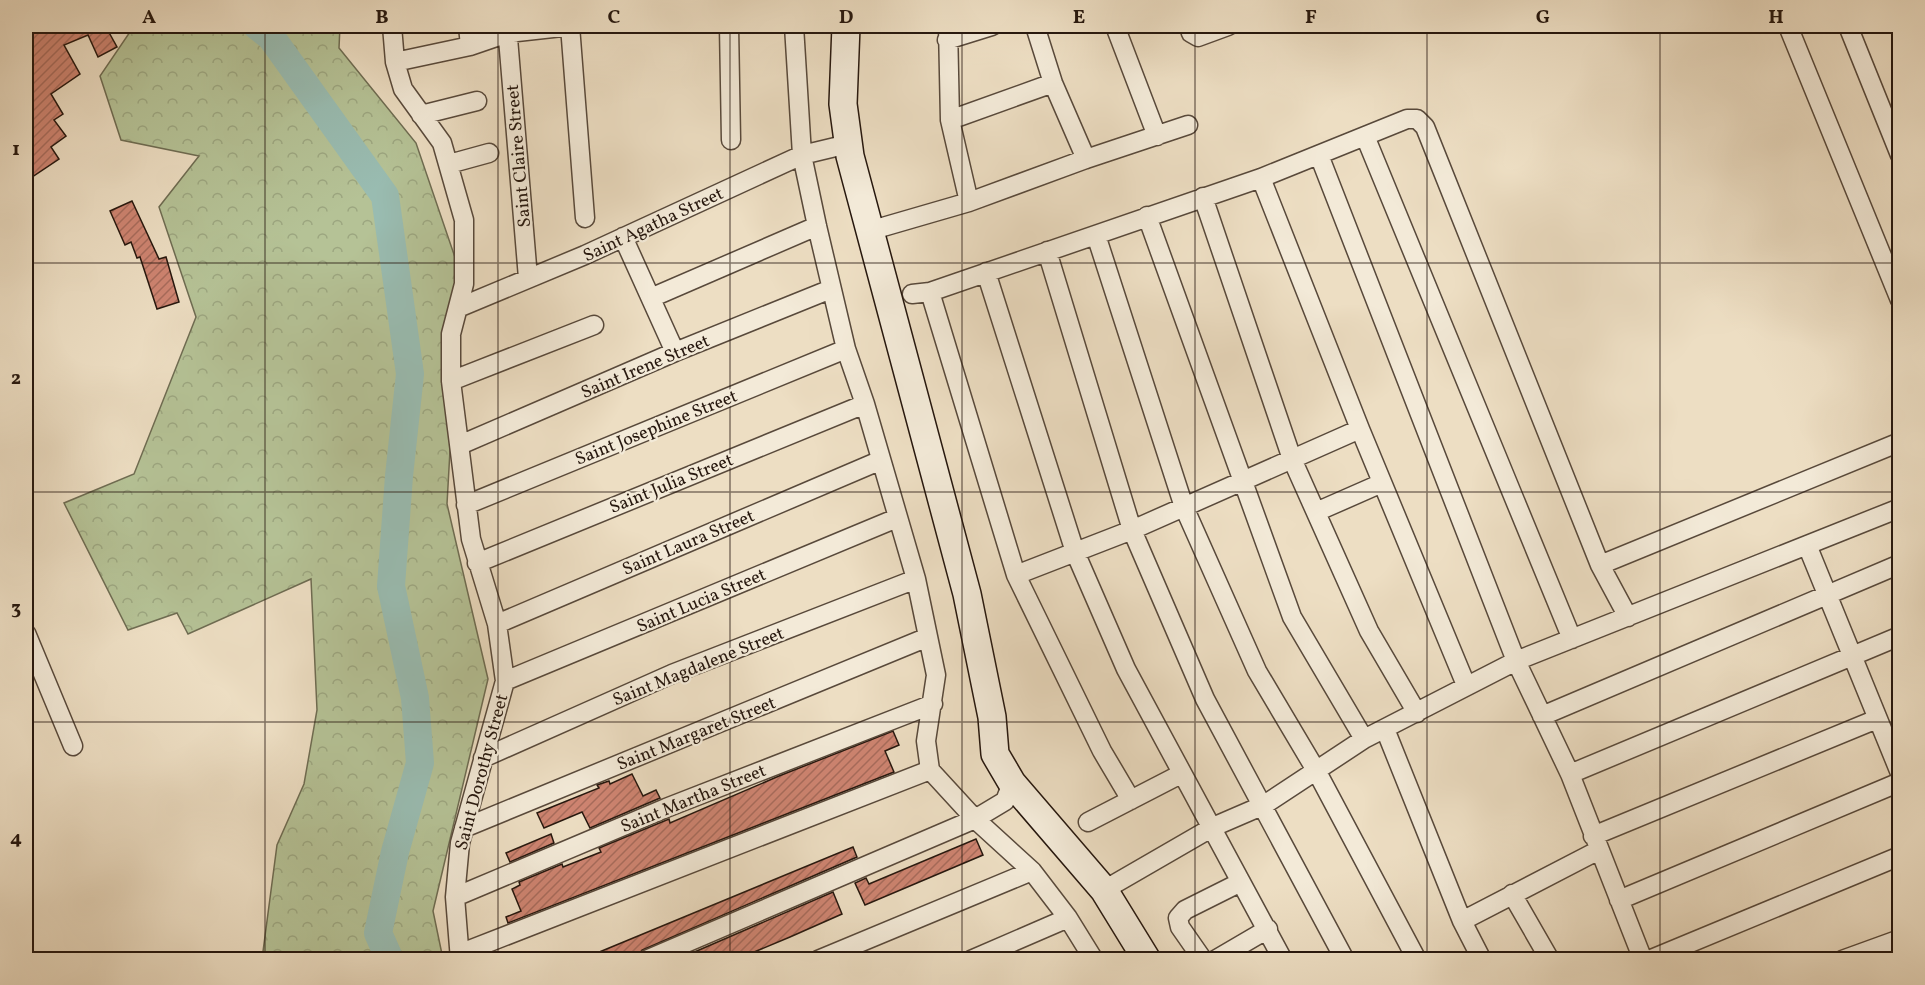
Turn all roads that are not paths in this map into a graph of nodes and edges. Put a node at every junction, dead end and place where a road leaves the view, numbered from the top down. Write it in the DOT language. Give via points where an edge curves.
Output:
graph roads {
  1 [pos="392,26"];
  2 [pos="468,26"];
  3 [pos="570,26"];
  4 [pos="729,26"];
  5 [pos="790,26"];
  6 [pos="846,26"];
  7 [pos="992,26"];
  8 [pos="1035,26"];
  9 [pos="1115,26"];
  10 [pos="1189,26"];
  11 [pos="1228,26"];
  12 [pos="1788,26"];
  13 [pos="1848,26"];
  14 [pos="507,29"];
  15 [pos="947,33"];
  16 [pos="470,46"];
  17 [pos="394,62"];
  18 [pos="1053,83"];
  19 [pos="477,102"];
  20 [pos="422,115"];
  21 [pos="950,120"];
  22 [pos="1188,125"];
  23 [pos="1157,136"];
  24 [pos="1365,136"];
  25 [pos="731,140"];
  26 [pos="848,144"];
  27 [pos="489,153"];
  28 [pos="802,155"];
  29 [pos="1319,155"];
  30 [pos="1899,155"];
  31 [pos="1086,159"];
  32 [pos="450,164"];
  33 [pos="1261,178"];
  34 [pos="1203,197"];
  35 [pos="969,202"];
  36 [pos="1147,216"];
  37 [pos="585,218"];
  38 [pos="817,226"];
  39 [pos="868,231"];
  40 [pos="1096,235"];
  41 [pos="623,237"];
  42 [pos="1047,251"];
  43 [pos="1894,270"];
  44 [pos="986,272"];
  45 [pos="528,278"];
  46 [pos="831,289"];
  47 [pos="930,292"];
  48 [pos="912,294"];
  49 [pos="652,297"];
  50 [pos="1899,300"];
  51 [pos="458,308"];
  52 [pos="594,325"];
  53 [pos="846,349"];
  54 [pos="675,352"];
  55 [pos="450,381"];
  56 [pos="865,404"];
  57 [pos="1360,429"];
  58 [pos="1899,442"];
  59 [pos="460,445"];
  60 [pos="1292,459"];
  61 [pos="879,461"];
  62 [pos="1241,482"];
  63 [pos="1382,483"];
  64 [pos="466,506"];
  65 [pos="1184,507"];
  66 [pos="1899,508"];
  67 [pos="1316,512"];
  68 [pos="897,518"];
  69 [pos="1132,530"];
  70 [pos="1807,545"];
  71 [pos="1075,552"];
  72 [pos="477,562"];
  73 [pos="1899,564"];
  74 [pos="1600,565"];
  75 [pos="1016,575"];
  76 [pos="916,579"];
  77 [pos="1826,595"];
  78 [pos="1628,617"];
  79 [pos="497,624"];
  80 [pos="26,633"];
  81 [pos="1899,636"];
  82 [pos="928,637"];
  83 [pos="1572,639"];
  84 [pos="1851,657"];
  85 [pos="1516,661"];
  86 [pos="505,681"];
  87 [pos="1466,685"];
  88 [pos="933,704"];
  89 [pos="1417,713"];
  90 [pos="1542,716"];
  91 [pos="1877,719"];
  92 [pos="1384,729"];
  93 [pos="1364,740"];
  94 [pos="73,746"];
  95 [pos="483,758"];
  96 [pos="930,771"];
  97 [pos="1317,772"];
  98 [pos="1899,773"];
  99 [pos="1181,774"];
  100 [pos="1570,774"];
  101 [pos="1899,782"];
  102 [pos="1012,783"];
  103 [pos="1131,800"];
  104 [pos="1264,805"];
  105 [pos="975,819"];
  106 [pos="1088,822"];
  107 [pos="1213,827"];
  108 [pos="464,828"];
  109 [pos="1596,843"];
  110 [pos="1899,856"];
  111 [pos="1032,871"];
  112 [pos="1241,882"];
  113 [pos="1104,890"];
  114 [pos="1512,894"];
  115 [pos="455,897"];
  116 [pos="1619,900"];
  117 [pos="1068,918"];
  118 [pos="1462,921"];
  119 [pos="1268,929"];
  120 [pos="1899,939"];
  121 [pos="460,957"];
  122 [pos="646,960"];
  123 [pos="818,960"];
  124 [pos="971,960"];
  125 [pos="1094,960"];
  126 [pos="1147,960"];
  127 [pos="1203,960"];
  128 [pos="1215,960"];
  129 [pos="1283,960"];
  130 [pos="1345,960"];
  131 [pos="1417,960"];
  132 [pos="1482,960"];
  133 [pos="1550,960"];
  134 [pos="1643,960"];
  135 [pos="1649,960"];
  136 [pos="1842,960"];
  1 -- 17 [label="street, Saint Dorothy Street"];
  2 -- 16 [label="street"];
  3 -- 14 [label="street"];
  3 -- 37 [label="street"];
  4 -- 25 [label="street"];
  5 -- 28 [label="street"];
  6 -- 26 [label="street" via="843,104"];
  7 -- 15 [label="street"];
  8 -- 18 [label="street"];
  9 -- 23 [label="street"];
  10 -- 11 [label="street" via="1198,37"];
  12 -- 43 [label="street"];
  13 -- 30 [label="street"];
  14 -- 16 [label="street"];
  14 -- 45 [label="street, Saint Claire Street"];
  15 -- 21 [label="street"];
  16 -- 17 [label="street"];
  17 -- 20 [label="street, Saint Dorothy Street" via="403,89"];
  18 -- 21 [label="street"];
  18 -- 31 [label="street"];
  19 -- 20 [label="street"];
  20 -- 32 [label="street, Saint Dorothy Street" via="442,143"];
  21 -- 35 [label="street"];
  22 -- 23 [label="street"];
  23 -- 31 [label="street"];
  24 -- 29 [label="street"];
  24 -- 74 [label="street" via="1412,118 1425,127"];
  24 -- 83 [label="street"];
  26 -- 28 [label="street, Saint Agatha Street"];
  26 -- 39 [label="street"];
  27 -- 32 [label="street"];
  28 -- 38 [label="street"];
  28 -- 41 [label="street, Saint Agatha Street"];
  29 -- 33 [label="street"];
  29 -- 85 [label="street"];
  31 -- 35 [label="street"];
  32 -- 51 [label="street, Saint Dorothy Street" via="464,220 464,284"];
  33 -- 34 [label="street"];
  33 -- 57 [label="street"];
  34 -- 36 [label="street"];
  34 -- 60 [label="street"];
  35 -- 39 [label="street"];
  36 -- 40 [label="street"];
  36 -- 62 [label="street"];
  38 -- 46 [label="street"];
  38 -- 49 [label="street"];
  39 -- 102 [label="street" via="966,594 992,717 995,754"];
  40 -- 42 [label="street"];
  40 -- 65 [label="street"];
  41 -- 45 [label="street, Saint Agatha Street"];
  41 -- 49 [label="street"];
  42 -- 44 [label="street"];
  42 -- 69 [label="street"];
  43 -- 50 [label="street"];
  44 -- 47 [label="street"];
  44 -- 71 [label="street"];
  45 -- 51 [label="street, Saint Agatha Street"];
  46 -- 53 [label="street"];
  46 -- 54 [label="street, Saint Irene Street"];
  47 -- 48 [label="street"];
  47 -- 75 [label="street"];
  49 -- 54 [label="street"];
  51 -- 55 [label="street, Saint Dorothy Street" via="450,334"];
  52 -- 55 [label="street"];
  53 -- 56 [label="street"];
  53 -- 64 [label="street, Saint Josephine Street"];
  54 -- 59 [label="street, Saint Irene Street"];
  55 -- 59 [label="street, Saint Dorothy Street"];
  56 -- 61 [label="street"];
  56 -- 72 [label="street, Saint Julia Street"];
  57 -- 60 [label="street"];
  57 -- 63 [label="street"];
  58 -- 74 [label="street"];
  59 -- 64 [label="street, Saint Dorothy Street"];
  60 -- 62 [label="street"];
  60 -- 67 [label="street"];
  61 -- 68 [label="street"];
  61 -- 79 [label="street, Saint Laura Street"];
  62 -- 65 [label="street"];
  62 -- 93 [label="street" via="1292,617"];
  63 -- 67 [label="street"];
  63 -- 87 [label="street"];
  64 -- 72 [label="street, Saint Dorothy Street"];
  65 -- 69 [label="street"];
  65 -- 97 [label="street" via="1257,671"];
  66 -- 70 [label="street"];
  67 -- 89 [label="street" via="1369,631"];
  68 -- 76 [label="street"];
  68 -- 86 [label="street, Saint Lucia Street"];
  69 -- 71 [label="street"];
  69 -- 104 [label="street" via="1205,699"];
  70 -- 77 [label="street"];
  70 -- 78 [label="street"];
  71 -- 75 [label="street"];
  71 -- 99 [label="street" via="1126,669"];
  72 -- 79 [label="street, Saint Dorothy Street"];
  73 -- 77 [label="street"];
  74 -- 78 [label="street"];
  75 -- 103 [label="street" via="1102,752"];
  76 -- 82 [label="street"];
  76 -- 95 [label="street, Saint Magdalene Street" via="672,674"];
  77 -- 84 [label="street"];
  77 -- 90 [label="street"];
  78 -- 83 [label="street"];
  79 -- 86 [label="street, Saint Dorothy Street"];
  80 -- 94 [label="street"];
  81 -- 84 [label="street"];
  82 -- 88 [label="street" via="936,675"];
  82 -- 108 [label="street, Saint Margaret Street"];
  83 -- 85 [label="street"];
  84 -- 91 [label="street"];
  84 -- 100 [label="street"];
  85 -- 87 [label="street"];
  85 -- 90 [label="street"];
  86 -- 95 [label="street, Saint Dorothy Street"];
  87 -- 89 [label="street"];
  88 -- 96 [label="street" via="926,741"];
  88 -- 115 [label="street, Saint Martha Street" via="666,808"];
  89 -- 92 [label="street"];
  90 -- 100 [label="street"];
  91 -- 98 [label="street"];
  91 -- 109 [label="street"];
  92 -- 93 [label="street"];
  92 -- 118 [label="street"];
  93 -- 97 [label="street"];
  95 -- 108 [label="street, Saint Dorothy Street"];
  96 -- 105 [label="street"];
  96 -- 121 [label="street"];
  97 -- 104 [label="street"];
  97 -- 131 [label="street"];
  99 -- 103 [label="street"];
  99 -- 107 [label="street"];
  100 -- 109 [label="street"];
  101 -- 116 [label="street"];
  102 -- 105 [label="street" via="1005,801"];
  102 -- 113 [label="street"];
  103 -- 106 [label="street"];
  104 -- 107 [label="street"];
  104 -- 130 [label="street"];
  105 -- 111 [label="street"];
  105 -- 122 [label="street"];
  107 -- 112 [label="street"];
  107 -- 113 [label="street"];
  108 -- 115 [label="street, Saint Dorothy Street"];
  109 -- 114 [label="street"];
  109 -- 116 [label="street"];
  110 -- 135 [label="street"];
  111 -- 117 [label="street"];
  111 -- 123 [label="street"];
  112 -- 119 [label="street"];
  112 -- 127 [label="street" via="1185,910 1178,918"];
  113 -- 126 [label="street"];
  114 -- 118 [label="street"];
  114 -- 133 [label="street"];
  115 -- 121 [label="street, Saint Dorothy Street"];
  116 -- 134 [label="street"];
  117 -- 124 [label="street"];
  117 -- 125 [label="street"];
  118 -- 132 [label="street"];
  119 -- 128 [label="street"];
  119 -- 129 [label="street"];
  120 -- 136 [label="street"];
}
